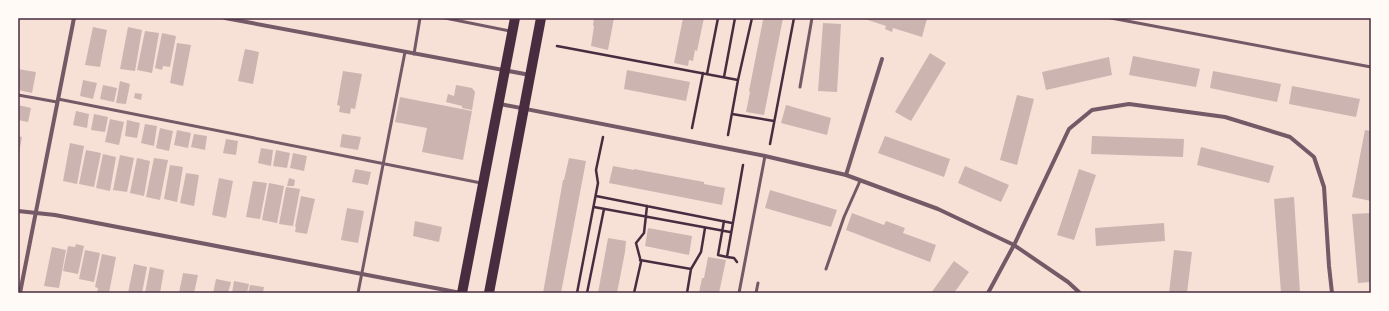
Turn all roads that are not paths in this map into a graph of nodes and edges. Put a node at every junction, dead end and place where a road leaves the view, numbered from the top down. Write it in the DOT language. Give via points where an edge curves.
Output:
graph roads {
  1 [pos="74,18"];
  2 [pos="225,18"];
  3 [pos="420,18"];
  4 [pos="445,18"];
  5 [pos="515,18"];
  6 [pos="541,18"];
  7 [pos="812,18"];
  8 [pos="1111,18"];
  9 [pos="512,31"];
  10 [pos="405,52"];
  11 [pos="414,54"];
  12 [pos="882,59"];
  13 [pos="1371,67"];
  14 [pos="504,71"];
  15 [pos="530,76"];
  16 [pos="800,87"];
  17 [pos="18,95"];
  18 [pos="58,100"];
  19 [pos="498,104"];
  20 [pos="524,109"];
  21 [pos="765,156"];
  22 [pos="384,163"];
  23 [pos="846,175"];
  24 [pos="860,181"];
  25 [pos="483,183"];
  26 [pos="18,211"];
  27 [pos="36,213"];
  28 [pos="1014,245"];
  29 [pos="826,269"];
  30 [pos="362,274"];
  31 [pos="758,283"];
  32 [pos="20,293"];
  33 [pos="358,293"];
  34 [pos="461,293"];
  35 [pos="489,293"];
  36 [pos="739,293"];
  37 [pos="756,293"];
  38 [pos="988,293"];
  39 [pos="1080,293"];
  40 [pos="1332,293"];
  1 -- 18 [label="street"];
  2 -- 10 [label="street"];
  3 -- 11 [label="lane"];
  4 -- 9 [label="lane"];
  5 -- 9 [label="main road"];
  6 -- 15 [label="main road"];
  7 -- 16 [label="lane"];
  8 -- 13 [label="lane"];
  9 -- 14 [label="main road"];
  10 -- 11 [label="street"];
  10 -- 22 [label="lane"];
  11 -- 14 [label="street"];
  12 -- 23 [label="street"];
  14 -- 15 [label="street"];
  14 -- 19 [label="main road"];
  15 -- 20 [label="main road"];
  17 -- 18 [label="lane"];
  18 -- 22 [label="lane"];
  18 -- 27 [label="street"];
  19 -- 20 [label="street"];
  19 -- 25 [label="main road"];
  20 -- 21 [label="street"];
  20 -- 35 [label="main road"];
  21 -- 23 [label="street"];
  21 -- 36 [label="lane"];
  22 -- 25 [label="lane"];
  22 -- 30 [label="lane"];
  23 -- 24 [label="street"];
  24 -- 28 [label="street" via="938,209"];
  24 -- 29 [label="lane"];
  25 -- 34 [label="main road"];
  26 -- 27 [label="street"];
  27 -- 30 [label="street"];
  27 -- 32 [label="street"];
  28 -- 38 [label="street"];
  28 -- 39 [label="street"];
  28 -- 40 [label="street" via="1069,129 1092,110 1129,104 1225,117 1290,137 1314,157 1324,187"];
  30 -- 33 [label="lane"];
  30 -- 34 [label="street"];
  31 -- 37 [label="lane"];
}
